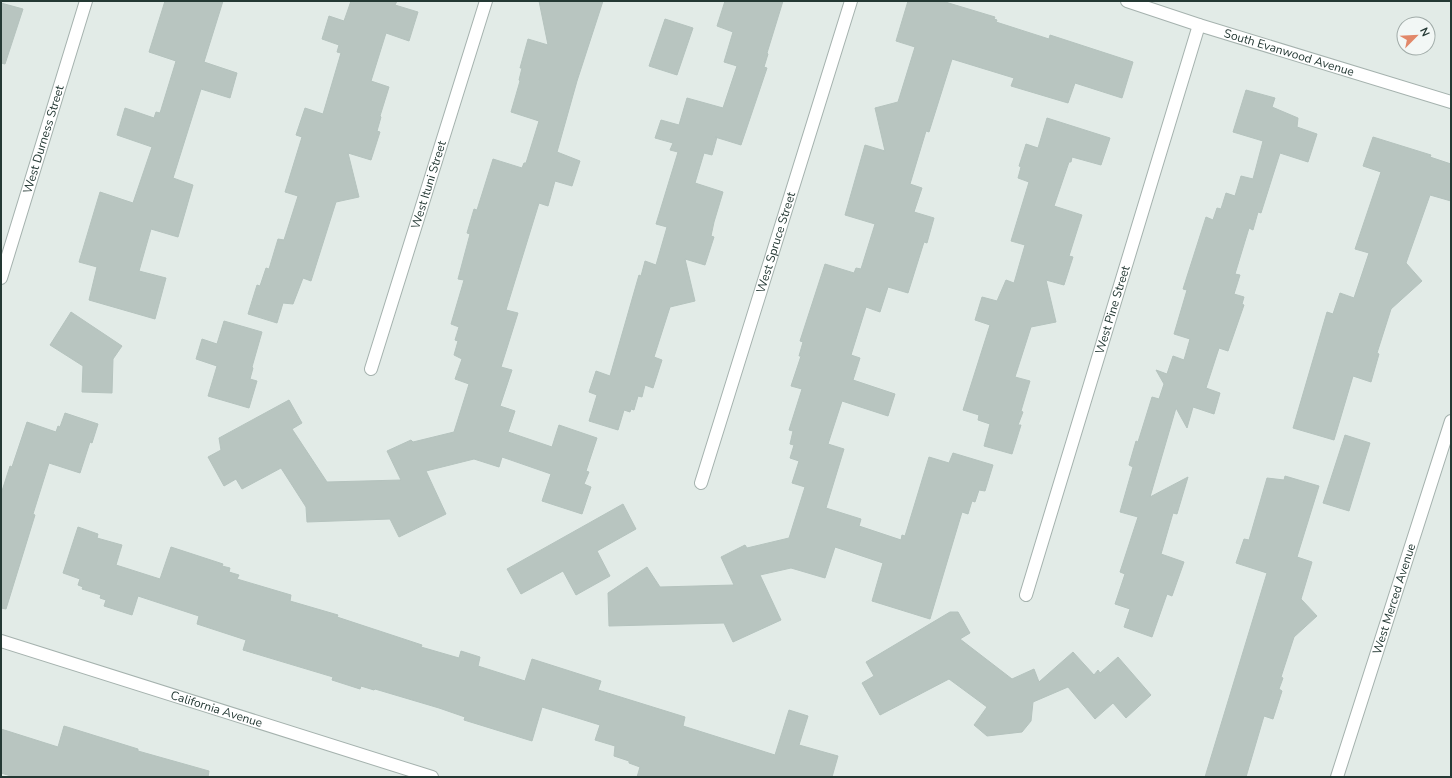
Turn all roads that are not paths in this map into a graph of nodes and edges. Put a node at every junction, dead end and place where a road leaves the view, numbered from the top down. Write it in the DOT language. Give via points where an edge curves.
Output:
graph roads {
  1 [pos="86,1"];
  2 [pos="486,1"];
  3 [pos="851,1"];
  4 [pos="1127,1"];
  5 [pos="1199,25"];
  6 [pos="1451,102"];
  7 [pos="1,278"];
  8 [pos="371,369"];
  9 [pos="1451,421"];
  10 [pos="701,483"];
  11 [pos="1026,595"];
  12 [pos="1,641"];
  13 [pos="432,777"];
  14 [pos="1337,777"];
  1 -- 7 [label="street, West Durness Street"];
  2 -- 8 [label="street, West Ituni Street"];
  3 -- 10 [label="street, West Spruce Street"];
  4 -- 5 [label="street, South Evanwood Avenue"];
  5 -- 6 [label="street, South Evanwood Avenue"];
  5 -- 11 [label="street, West Pine Street"];
  9 -- 14 [label="street, West Merced Avenue"];
  12 -- 13 [label="street, California Avenue"];
}
